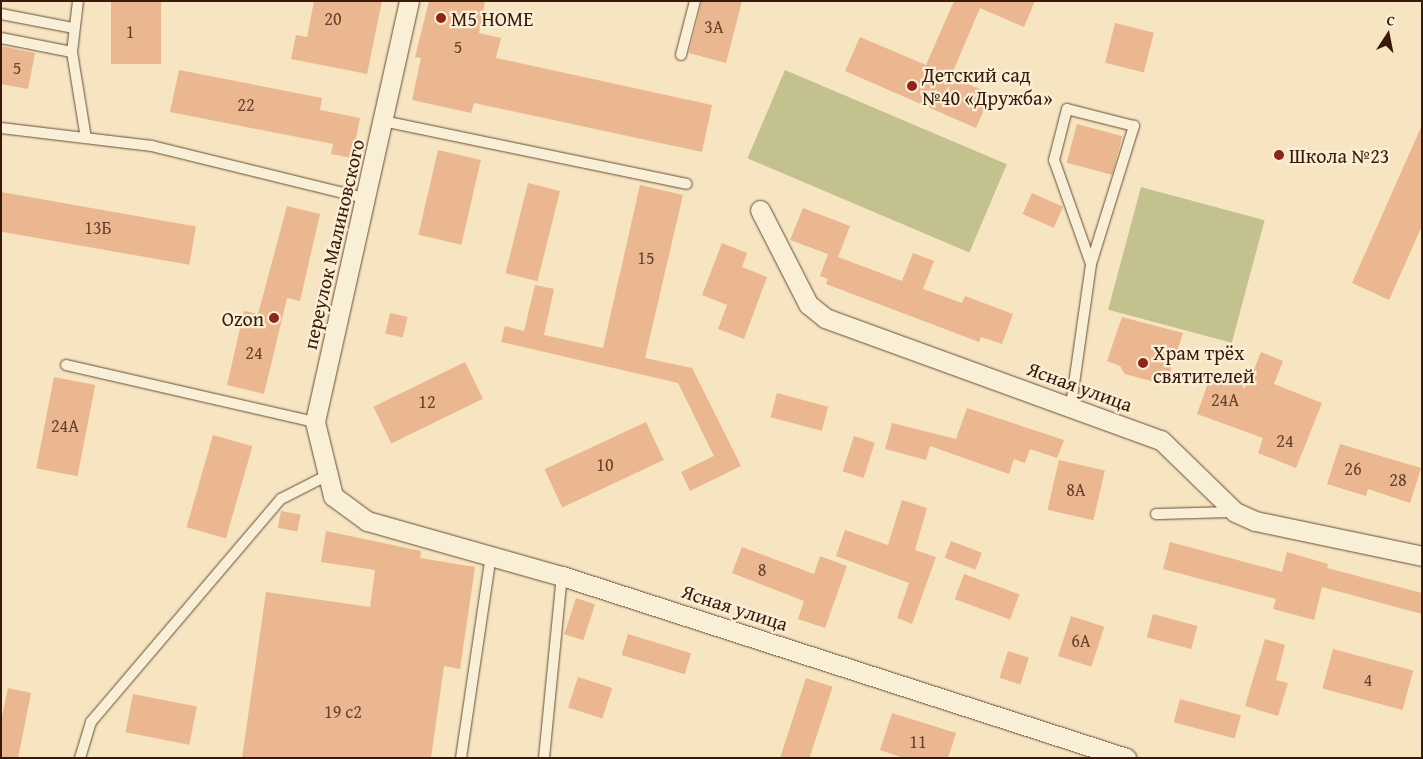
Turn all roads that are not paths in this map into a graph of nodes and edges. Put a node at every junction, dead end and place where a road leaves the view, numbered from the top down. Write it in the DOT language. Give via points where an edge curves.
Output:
graph roads {
  1 [pos="78,1"];
  2 [pos="409,1"];
  3 [pos="695,1"];
  4 [pos="1,14"];
  5 [pos="73,28"];
  6 [pos="1,38"];
  7 [pos="72,52"];
  8 [pos="681,55"];
  9 [pos="383,121"];
  10 [pos="1,128"];
  11 [pos="86,138"];
  12 [pos="687,184"];
  13 [pos="368,198"];
  14 [pos="760,210"];
  15 [pos="1091,264"];
  16 [pos="66,365"];
  17 [pos="1071,405"];
  18 [pos="315,422"];
  19 [pos="326,476"];
  20 [pos="334,496"];
  21 [pos="1236,512"];
  22 [pos="1156,514"];
  23 [pos="491,556"];
  24 [pos="1422,556"];
  25 [pos="562,576"];
  26 [pos="80,758"];
  27 [pos="461,758"];
  28 [pos="544,758"];
  29 [pos="1126,758"];
  1 -- 5 [label="lane"];
  2 -- 9 [label="street, переулок Малиновского"];
  3 -- 8 [label="lane"];
  4 -- 5 [label="lane"];
  5 -- 7 [label="lane"];
  6 -- 7 [label="lane"];
  7 -- 11 [label="lane"];
  9 -- 12 [label="lane"];
  9 -- 13 [label="street, переулок Малиновского"];
  10 -- 11 [label="lane"];
  11 -- 13 [label="lane" via="152,146"];
  13 -- 18 [label="street, переулок Малиновского"];
  14 -- 17 [label="street, Ясная улица" via="808,304 825,318"];
  15 -- 15 [label="lane" via="1054,160 1067,109 1134,126"];
  15 -- 17 [label="lane"];
  16 -- 18 [label="lane"];
  17 -- 21 [label="street, Ясная улица" via="1161,440"];
  18 -- 19 [label="street, переулок Малиновского"];
  19 -- 20 [label="street, переулок Малиновского"];
  19 -- 26 [label="lane" via="281,499 91,722"];
  20 -- 23 [label="street, Ясная улица" via="366,521"];
  21 -- 22 [label="lane"];
  21 -- 24 [label="street, Ясная улица" via="1256,521"];
  23 -- 25 [label="street, Ясная улица"];
  23 -- 27 [label="lane"];
  25 -- 28 [label="lane"];
  25 -- 29 [label="street, Ясная улица"];
}
